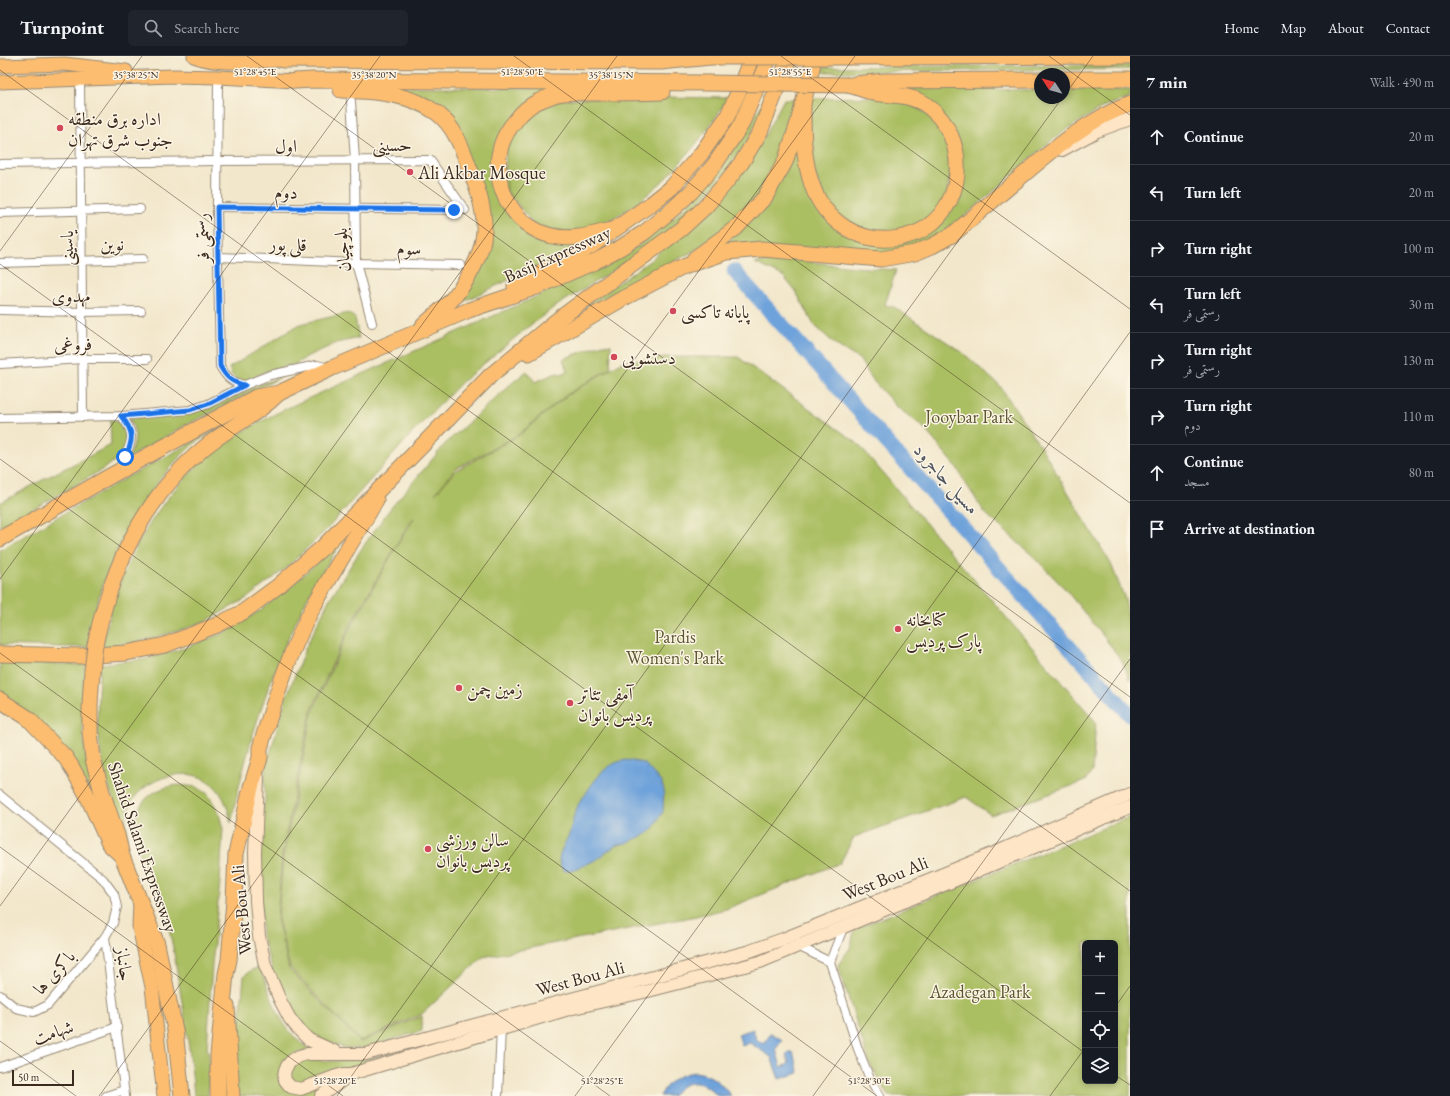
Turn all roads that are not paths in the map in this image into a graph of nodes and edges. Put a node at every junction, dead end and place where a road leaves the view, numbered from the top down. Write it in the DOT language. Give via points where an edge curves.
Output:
graph roads {
  1 [pos="194,56"];
  2 [pos="310,56"];
  3 [pos="752,56"];
  4 [pos="770,56"];
  5 [pos="790,56"];
  6 [pos="815,56"];
  7 [pos="855,56"];
  8 [pos="1130,56"];
  9 [pos="708,57"];
  10 [pos="283,60"];
  11 [pos="0,66"];
  12 [pos="173,76"];
  13 [pos="218,77"];
  14 [pos="1070,79"];
  15 [pos="1130,79"];
  16 [pos="80,80"];
  17 [pos="1034,80"];
  18 [pos="295,81"];
  19 [pos="0,82"];
  20 [pos="707,83"];
  21 [pos="848,85"];
  22 [pos="351,101"];
  23 [pos="803,104"];
  24 [pos="1130,104"];
  25 [pos="1130,118"];
  26 [pos="355,160"];
  27 [pos="430,160"];
  28 [pos="217,161"];
  29 [pos="81,163"];
  30 [pos="1038,163"];
  31 [pos="0,164"];
  32 [pos="217,207"];
  33 [pos="355,209"];
  34 [pos="81,210"];
  35 [pos="140,210"];
  36 [pos="0,213"];
  37 [pos="615,229"];
  38 [pos="218,257"];
  39 [pos="143,259"];
  40 [pos="82,261"];
  41 [pos="356,263"];
  42 [pos="0,264"];
  43 [pos="461,265"];
  44 [pos="683,267"];
  45 [pos="0,310"];
  46 [pos="469,310"];
  47 [pos="141,311"];
  48 [pos="82,312"];
  49 [pos="372,323"];
  50 [pos="414,334"];
  51 [pos="82,359"];
  52 [pos="147,359"];
  53 [pos="0,364"];
  54 [pos="332,368"];
  55 [pos="491,375"];
  56 [pos="245,385"];
  57 [pos="279,393"];
  58 [pos="83,416"];
  59 [pos="121,416"];
  60 [pos="0,418"];
  61 [pos="112,475"];
  62 [pos="387,482"];
  63 [pos="0,539"];
  64 [pos="0,654"];
  65 [pos="0,700"];
  66 [pos="260,758"];
  67 [pos="1130,794"];
  68 [pos="0,795"];
  69 [pos="1130,807"];
  70 [pos="122,856"];
  71 [pos="140,902"];
  72 [pos="843,928"];
  73 [pos="105,937"];
  74 [pos="800,947"];
  75 [pos="830,962"];
  76 [pos="226,974"];
  77 [pos="2,998"];
  78 [pos="117,1027"];
  79 [pos="501,1028"];
  80 [pos="343,1055"];
  81 [pos="0,1066"];
  82 [pos="351,1074"];
  83 [pos="125,1093"];
  84 [pos="106,1096"];
  85 [pos="164,1096"];
  86 [pos="182,1096"];
  87 [pos="218,1096"];
  88 [pos="233,1096"];
  89 [pos="321,1096"];
  90 [pos="498,1096"];
  91 [pos="880,1096"];
  1 -- 10 [label="main road" via="223,61"];
  2 -- 10 [label="highway"];
  3 -- 37 [label="highway" via="737,96 701,154 671,188"];
  4 -- 46 [label="highway, Basij Expressway" via="742,125 715,164 674,208 639,236 594,262 534,288"];
  5 -- 55 [label="highway" via="760,132 742,162 705,206 681,229 556,321"];
  6 -- 23 [label="highway"];
  7 -- 8 [label="highway"];
  7 -- 9 [label="highway, bridge"];
  9 -- 10 [label="highway" via="661,62"];
  11 -- 12 [label="main road" via="64,64"];
  12 -- 13 [label="main road"];
  12 -- 16 [label="main road"];
  13 -- 18 [label="main road"];
  13 -- 28 [label="street, رستمی فر"];
  14 -- 15 [label="highway"];
  16 -- 19 [label="main road"];
  16 -- 29 [label="street, یاسینی"];
  17 -- 21 [label="highway" via="885,81"];
  18 -- 20 [label="highway"];
  18 -- 50 [label="highway" via="324,89 381,93 410,100 440,116 458,138 479,196 484,224 483,238 474,263 457,292"];
  20 -- 21 [label="highway, bridge"];
  20 -- 37 [label="highway" via="677,92 561,93 538,101 511,126 501,146 499,177 504,196 520,218 539,231 566,238"];
  21 -- 23 [label="highway" via="872,92 901,95 920,102 936,113 950,133 956,148 958,176 946,207 927,228 915,234 890,240 872,239 852,233 828,215 814,192 807,169 803,144"];
  22 -- 26 [label="street, بلوچیان"];
  23 -- 44 [label="highway" via="794,140 785,162 765,196 736,228"];
  24 -- 30 [label="highway" via="1092,122"];
  25 -- 30 [label="main road" via="1097,131"];
  26 -- 27 [label="street, حسینی"];
  26 -- 28 [label="street, اول"];
  26 -- 33 [label="street, بلوچیان"];
  27 -- 33 [label="street, دوم" via="465,210"];
  28 -- 29 [label="street, اول"];
  28 -- 32 [label="street, رستمی فر"];
  29 -- 31 [label="street, اول"];
  29 -- 34 [label="street, یاسینی"];
  30 -- 44 [label="highway" via="952,235 915,253 881,258 762,249 727,252"];
  32 -- 33 [label="street, دوم"];
  32 -- 38 [label="street, رستمی فر"];
  33 -- 41 [label="street, بلوچیان"];
  34 -- 35 [label="street"];
  34 -- 36 [label="street"];
  34 -- 40 [label="street, یاسینی"];
  37 -- 46 [label="highway" via="561,263"];
  38 -- 41 [label="street, قلی پور"];
  38 -- 56 [label="street, رستمی فر" via="220,366 229,379 236,384"];
  39 -- 40 [label="street, نوین"];
  40 -- 42 [label="street"];
  40 -- 48 [label="street, یاسینی"];
  41 -- 43 [label="street, سوم"];
  41 -- 49 [label="street, بلوچیان"];
  44 -- 55 [label="highway" via="622,299"];
  45 -- 48 [label="street, مهدوی"];
  46 -- 50 [label="highway, Basij Expressway"];
  47 -- 48 [label="street, مهدوی"];
  48 -- 51 [label="street, یاسینی"];
  50 -- 54 [label="highway, Basij Expressway"];
  51 -- 52 [label="street, فروغی"];
  51 -- 53 [label="street, فروغی"];
  51 -- 58 [label="street, یاسینی"];
  54 -- 56 [label="street" via="317,365 270,375"];
  54 -- 57 [label="highway, Basij Expressway"];
  55 -- 62 [label="highway"];
  56 -- 59 [label="street" via="190,410"];
  57 -- 61 [label="highway" via="256,397"];
  57 -- 70 [label="highway, Shahid Salami Expressway, bridge" via="261,409 206,445 167,485 138,526 116,570 104,604 92,671 90,732 93,759"];
  58 -- 59 [label="street"];
  58 -- 60 [label="street"];
  59 -- 61 [label="street" via="131,430 131,440 121,465"];
  61 -- 63 [label="highway"];
  62 -- 64 [label="highway" via="322,548 278,586 242,612 217,625 165,645 142,650 80,656"];
  62 -- 66 [label="highway" via="309,615 284,675 260,748"];
  65 -- 70 [label="highway" via="28,718 65,757 86,793 109,844"];
  66 -- 76 [label="highway" via="236,854"];
  66 -- 80 [label="main road, West Bou Ali" via="255,863 257,915 263,959 280,1000 299,1030 315,1043"];
  67 -- 80 [label="main road, West Bou Ali" via="996,852 750,951 366,1054"];
  68 -- 73 [label="street, جانباز" via="103,879 114,894 117,907 113,923"];
  69 -- 72 [label="main road, West Bou Ali"];
  70 -- 71 [label="highway, Shahid Salami Expressway"];
  71 -- 85 [label="main road" via="139,927 152,987"];
  71 -- 86 [label="highway, Shahid Salami Expressway" via="157,944 175,1030"];
  72 -- 74 [label="main road, West Bou Ali"];
  72 -- 75 [label="street"];
  73 -- 77 [label="street, باکری ها" via="48,1005 34,1012 16,1008"];
  73 -- 78 [label="street, جانباز"];
  74 -- 75 [label="street"];
  74 -- 79 [label="main road, West Bou Ali" via="746,966"];
  75 -- 91 [label="street" via="858,1050"];
  76 -- 87 [label="highway" via="218,1054"];
  76 -- 88 [label="main road"];
  78 -- 81 [label="street, شهامت"];
  78 -- 83 [label="street, جانباز"];
  79 -- 82 [label="main road, West Bou Ali"];
  79 -- 90 [label="street"];
  80 -- 82 [label="main road" via="299,1056 288,1064 285,1081 291,1088 301,1089 336,1076"];
  82 -- 89 [label="main road, West Bou Ali"];
  83 -- 84 [label="street"];
}
